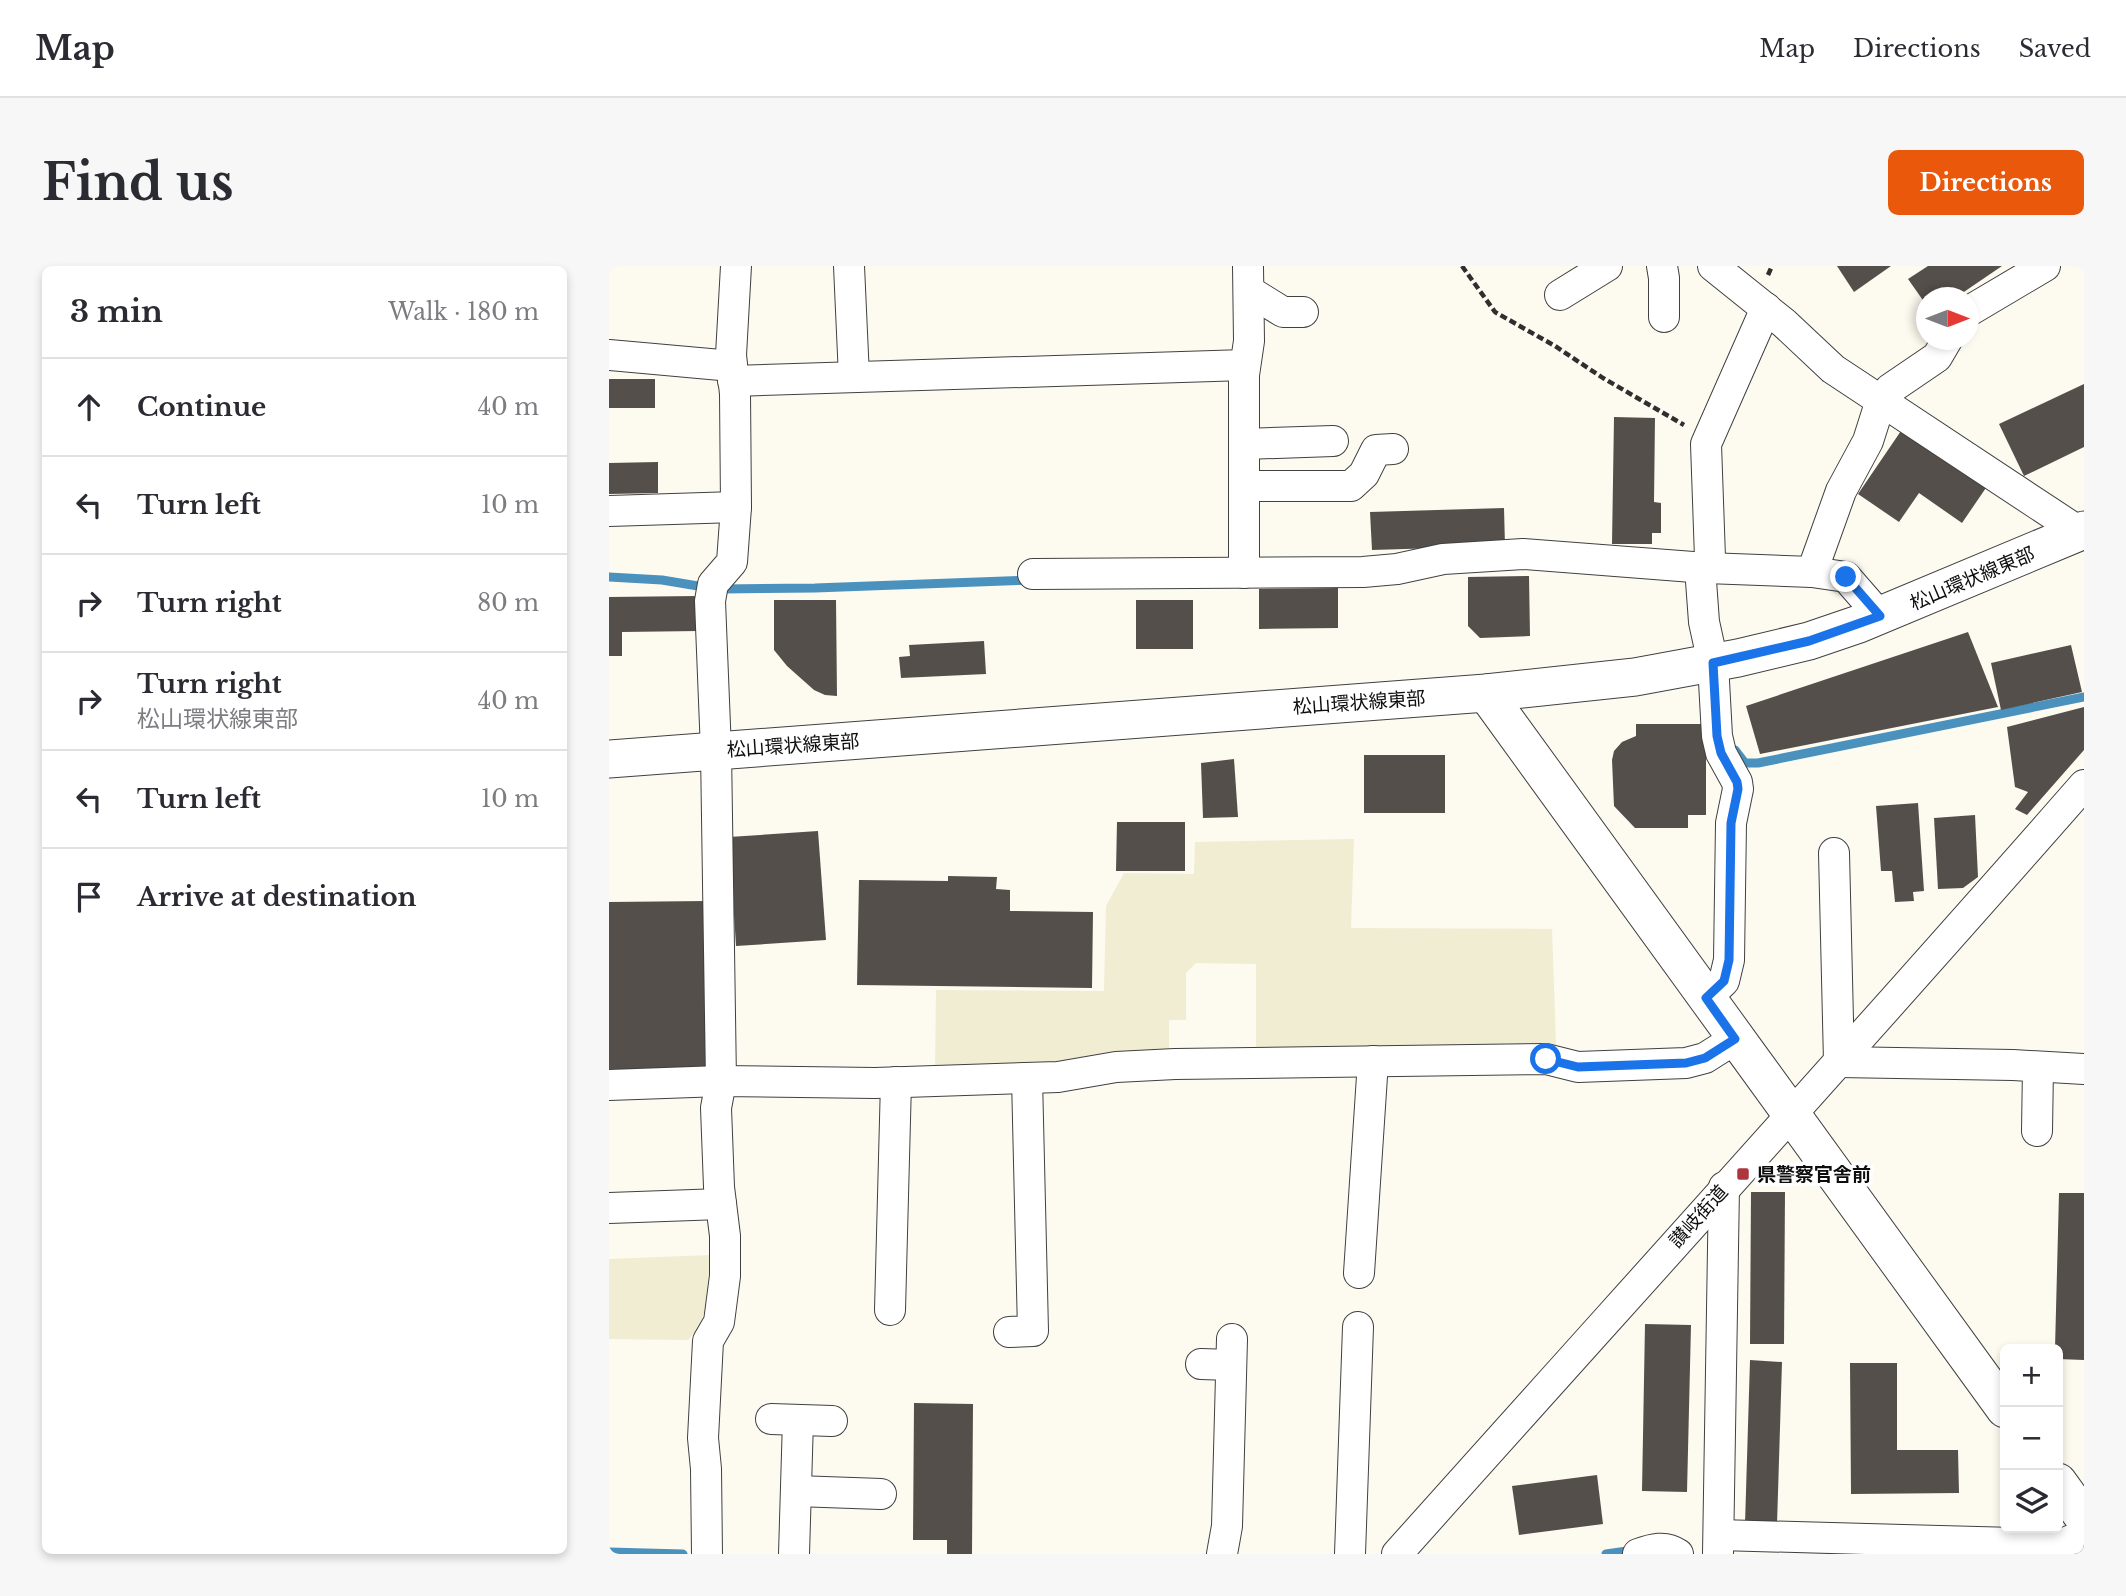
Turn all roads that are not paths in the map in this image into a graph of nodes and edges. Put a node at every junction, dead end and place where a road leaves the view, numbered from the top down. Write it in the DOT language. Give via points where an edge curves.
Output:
graph roads {
  1 [pos="736,266"];
  2 [pos="849,266"];
  3 [pos="1607,266"];
  4 [pos="1662,266"];
  5 [pos="1713,266"];
  6 [pos="2045,266"];
  7 [pos="1249,278"];
  8 [pos="1565,283"];
  9 [pos="1979,305"];
  10 [pos="1766,308"];
  11 [pos="1303,312"];
  12 [pos="1664,317"];
  13 [pos="1941,350"];
  14 [pos="609,355"];
  15 [pos="1245,365"];
  16 [pos="733,373"];
  17 [pos="854,377"];
  18 [pos="1881,400"];
  19 [pos="1332,441"];
  20 [pos="1244,444"];
  21 [pos="1393,449"];
  22 [pos="1244,486"];
  23 [pos="736,508"];
  24 [pos="609,511"];
  25 [pos="2083,533"];
  26 [pos="1706,568"];
  27 [pos="1812,572"];
  28 [pos="1244,573"];
  29 [pos="1033,574"];
  30 [pos="1880,616"];
  31 [pos="1713,663"];
  32 [pos="1486,693"];
  33 [pos="716,751"];
  34 [pos="609,759"];
  35 [pos="2084,785"];
  36 [pos="1835,853"];
  37 [pos="1706,998"];
  38 [pos="1735,1039"];
  39 [pos="1373,1061"];
  40 [pos="1839,1062"];
  41 [pos="2038,1066"];
  42 [pos="2084,1069"];
  43 [pos="1027,1078"];
  44 [pos="720,1081"];
  45 [pos="897,1082"];
  46 [pos="609,1085"];
  47 [pos="1791,1112"];
  48 [pos="2037,1131"];
  49 [pos="1724,1187"];
  50 [pos="721,1204"];
  51 [pos="609,1208"];
  52 [pos="1359,1273"];
  53 [pos="890,1310"];
  54 [pos="1358,1327"];
  55 [pos="1009,1332"];
  56 [pos="1201,1364"];
  57 [pos="2004,1407"];
  58 [pos="832,1421"];
  59 [pos="2063,1489"];
  60 [pos="796,1491"];
  61 [pos="881,1494"];
  62 [pos="2084,1518"];
  63 [pos="2084,1535"];
  64 [pos="1718,1544"];
  65 [pos="1815,1546"];
  66 [pos="1943,1548"];
  67 [pos="708,1554"];
  68 [pos="794,1554"];
  69 [pos="1222,1554"];
  70 [pos="1350,1554"];
  71 [pos="1397,1554"];
  72 [pos="1638,1554"];
  73 [pos="1678,1554"];
  1 -- 16 [label="street"];
  2 -- 17 [label="street"];
  3 -- 8 [label="street"];
  4 -- 12 [label="street"];
  5 -- 10 [label="street"];
  6 -- 9 [label="street"];
  7 -- 11 [label="street" via="1283,312"];
  7 -- 15 [label="street"];
  10 -- 18 [label="street" via="1833,369"];
  10 -- 26 [label="street" via="1706,444 1710,558"];
  13 -- 18 [label="street"];
  14 -- 16 [label="street"];
  15 -- 17 [label="street"];
  15 -- 20 [label="street"];
  16 -- 17 [label="street"];
  16 -- 23 [label="street"];
  18 -- 25 [label="street"];
  18 -- 27 [label="street"];
  19 -- 20 [label="street"];
  20 -- 22 [label="street"];
  21 -- 22 [label="street" via="1376,450 1364,474 1351,486"];
  22 -- 28 [label="street"];
  23 -- 24 [label="street"];
  23 -- 33 [label="street" via="732,562 713,584 710,601"];
  25 -- 30 [label="street, 松山環状線東部"];
  26 -- 27 [label="street"];
  26 -- 28 [label="street" via="1523,554 1443,559 1363,572"];
  26 -- 31 [label="street" via="1701,582"];
  27 -- 30 [label="street" via="1846,577"];
  28 -- 29 [label="street"];
  30 -- 31 [label="street, 松山環状線東部" via="1809,641"];
  31 -- 32 [label="street, 松山環状線東部" via="1635,677"];
  31 -- 37 [label="street" via="1717,736 1738,789 1731,823 1729,960 1724,981"];
  32 -- 33 [label="street, 松山環状線東部"];
  32 -- 37 [label="street"];
  33 -- 34 [label="street, 松山環状線東部"];
  33 -- 44 [label="street"];
  35 -- 40 [label="street, 讃岐街道"];
  36 -- 40 [label="street"];
  37 -- 38 [label="street"];
  38 -- 39 [label="street" via="1705,1058 1686,1063 1578,1067 1546,1059"];
  38 -- 47 [label="street"];
  39 -- 43 [label="street" via="1116,1067"];
  39 -- 52 [label="street"];
  40 -- 41 [label="street"];
  40 -- 47 [label="street, 讃岐街道"];
  41 -- 42 [label="street"];
  41 -- 48 [label="street"];
  43 -- 45 [label="street"];
  43 -- 55 [label="street" via="1033,1331"];
  44 -- 45 [label="street"];
  44 -- 46 [label="street"];
  44 -- 50 [label="street" via="716,1108"];
  45 -- 53 [label="street"];
  47 -- 49 [label="street, 讃岐街道"];
  47 -- 57 [label="street"];
  49 -- 64 [label="street"];
  49 -- 71 [label="street, 讃岐街道"];
  50 -- 51 [label="street"];
  50 -- 67 [label="street" via="725,1276 719,1322 708,1341 703,1438"];
  54 -- 70 [label="street"];
  56 -- 69 [label="street" via="1232,1352 1227,1526"];
  58 -- 60 [label="street" via="784,1419"];
  59 -- 62 [label="street"];
  60 -- 61 [label="street"];
  60 -- 68 [label="street"];
  63 -- 66 [label="street" via="2049,1545"];
  64 -- 65 [label="street"];
  65 -- 66 [label="street"];
  72 -- 73 [label="street" via="1657,1548"];
}
